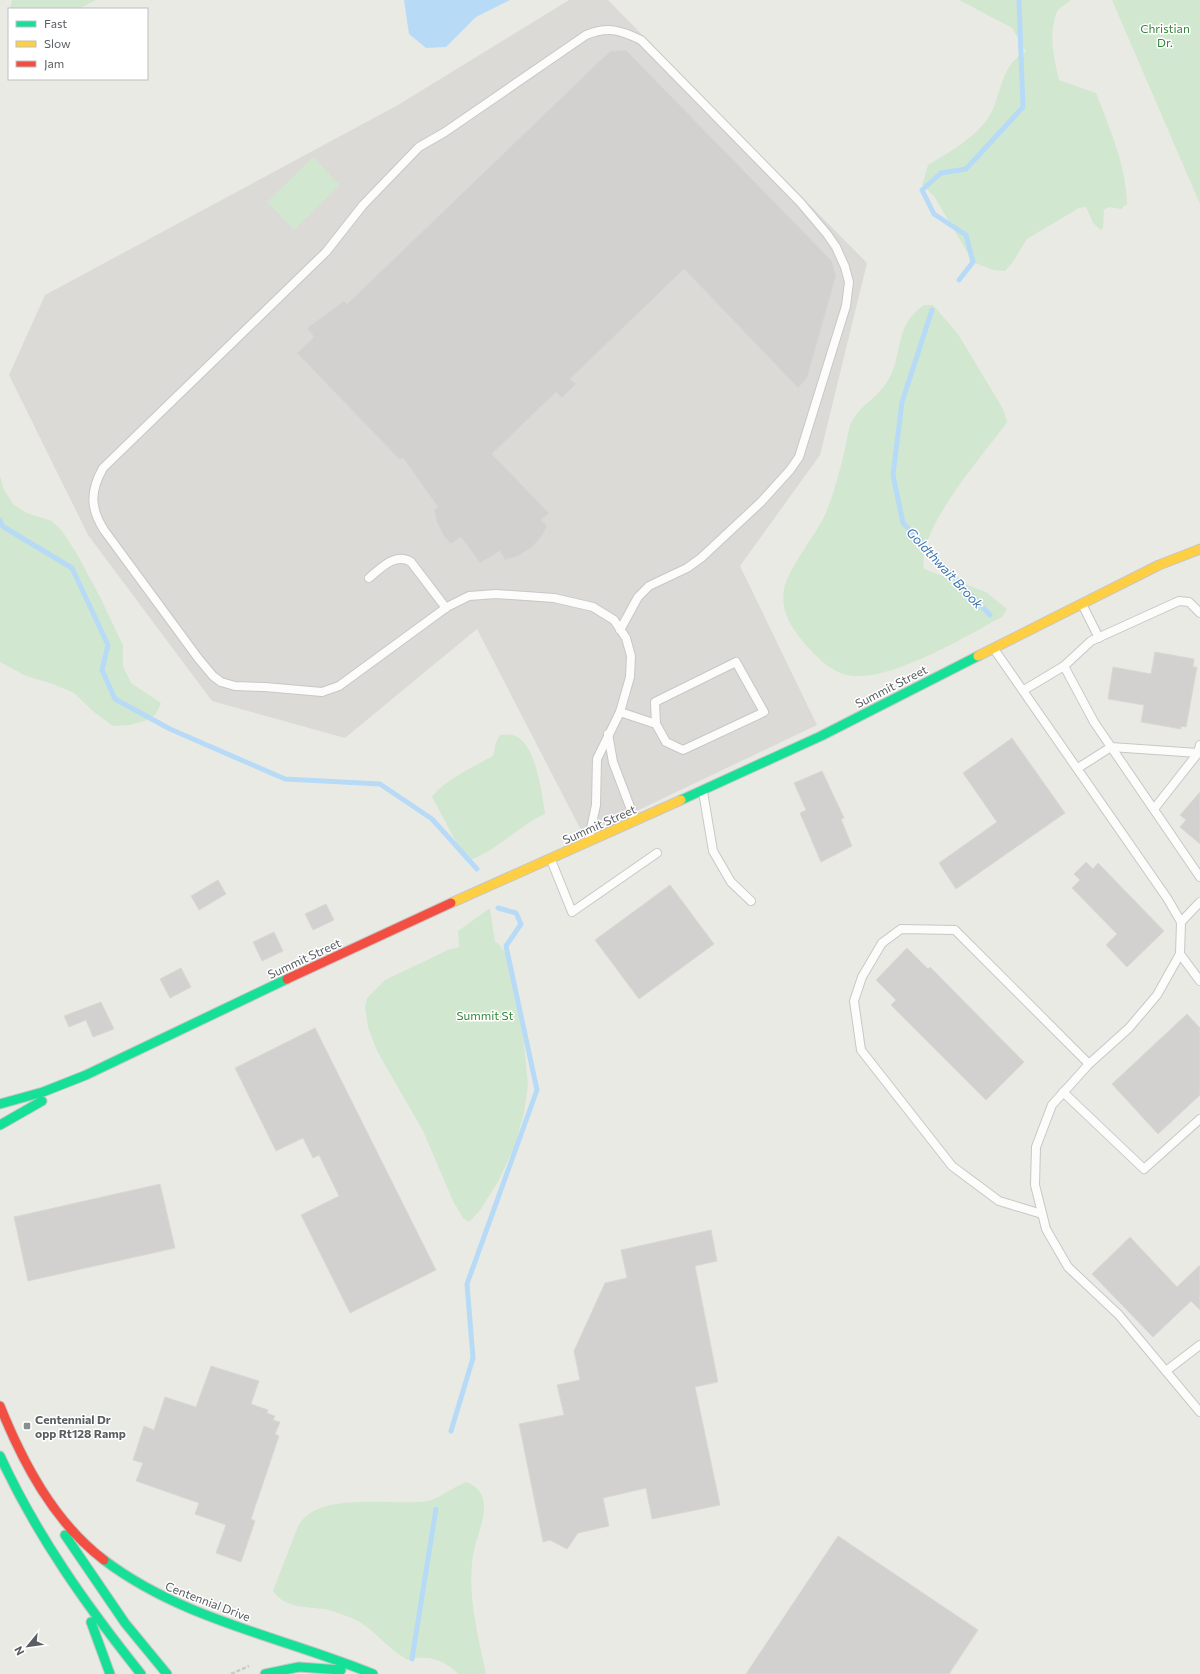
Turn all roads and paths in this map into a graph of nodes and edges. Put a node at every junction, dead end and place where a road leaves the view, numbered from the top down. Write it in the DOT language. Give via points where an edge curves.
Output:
graph roads {
  1 [pos="1200,549"];
  2 [pos="369,578"];
  3 [pos="1081,603"];
  4 [pos="446,608"];
  5 [pos="1200,613"];
  6 [pos="620,630"];
  7 [pos="1099,638"];
  8 [pos="994,648"];
  9 [pos="1064,666"];
  10 [pos="1024,690"];
  11 [pos="620,712"];
  12 [pos="656,724"];
  13 [pos="608,733"];
  14 [pos="1111,747"];
  15 [pos="1199,749"];
  16 [pos="1078,768"];
  17 [pos="702,790"];
  18 [pos="1154,809"];
  19 [pos="635,822"];
  20 [pos="588,842"];
  21 [pos="657,853"];
  22 [pos="551,859"];
  23 [pos="1200,877"];
  24 [pos="751,901"];
  25 [pos="1200,902"];
  26 [pos="1180,922"];
  27 [pos="1180,954"];
  28 [pos="1200,981"];
  29 [pos="1089,1064"];
  30 [pos="86,1075"];
  31 [pos="1063,1092"];
  32 [pos="0,1104"];
  33 [pos="1200,1119"];
  34 [pos="0,1125"];
  35 [pos="1042,1214"];
  36 [pos="1200,1345"];
  37 [pos="1166,1370"];
  38 [pos="0,1406"];
  39 [pos="1200,1412"];
  40 [pos="0,1456"];
  41 [pos="40,1490"];
  42 [pos="74,1587"];
  43 [pos="110,1674"];
  44 [pos="141,1674"];
  45 [pos="167,1674"];
  46 [pos="265,1674"];
  47 [pos="373,1674"];
  1 -- 3 [label="main road, Summit Street" via="1159,565"];
  2 -- 4 [label="lane" via="392,560 406,559"];
  3 -- 7 [label="lane"];
  3 -- 8 [label="main road, Summit Street"];
  4 -- 6 [label="lane" via="470,596 489,594 554,598 593,607 614,620"];
  4 -- 6 [label="lane" via="339,686 322,692 235,686 221,682 198,658 95,516 93,498 96,480 103,468 326,252 363,205 419,147 445,132 586,35 600,30 622,30 640,40 800,202 836,247 849,282 846,306 799,457 761,502 700,558 687,568 649,586 638,597"];
  5 -- 7 [label="lane" via="1190,602 1179,601"];
  6 -- 11 [label="lane" via="626,638 631,656 630,677"];
  7 -- 9 [label="lane"];
  8 -- 10 [label="lane"];
  8 -- 17 [label="main road, Summit Street" via="821,736"];
  9 -- 10 [label="lane"];
  9 -- 14 [label="lane" via="1094,722"];
  10 -- 16 [label="lane"];
  11 -- 12 [label="lane"];
  11 -- 13 [label="lane"];
  12 -- 12 [label="lane" via="666,742 683,750 764,712 736,662 655,702"];
  13 -- 19 [label="lane" via="613,762"];
  13 -- 20 [label="lane" via="597,759 596,805"];
  14 -- 15 [label="lane"];
  14 -- 16 [label="lane"];
  14 -- 18 [label="lane"];
  15 -- 18 [label="lane"];
  16 -- 26 [label="lane" via="1167,898"];
  17 -- 19 [label="main road, Summit Street"];
  17 -- 24 [label="lane" via="713,851 731,882"];
  18 -- 23 [label="lane"];
  19 -- 20 [label="main road, Summit Street"];
  20 -- 22 [label="main road, Summit Street"];
  21 -- 22 [label="lane" via="572,912"];
  22 -- 30 [label="main road, Summit Street" via="397,928"];
  25 -- 26 [label="lane"];
  26 -- 27 [label="lane"];
  27 -- 28 [label="lane"];
  27 -- 29 [label="lane" via="1157,995 1129,1028"];
  29 -- 31 [label="lane"];
  29 -- 35 [label="lane" via="955,930 901,929 882,944 862,977 854,1001 861,1050 952,1166 999,1200"];
  30 -- 32 [label="main road, Summit Street" via="43,1092"];
  30 -- 34 [label="main road"];
  31 -- 33 [label="lane" via="1144,1169"];
  31 -- 35 [label="lane" via="1052,1105 1036,1147 1035,1185"];
  35 -- 37 [label="lane" via="1046,1229 1068,1268 1119,1315"];
  36 -- 37 [label="lane"];
  37 -- 39 [label="lane"];
  38 -- 41 [label="main road, Centennial Drive" via="19,1451"];
  40 -- 42 [label="main road" via="24,1504"];
  41 -- 45 [label="main road" via="80,1559 125,1623"];
  41 -- 47 [label="main road, Centennial Drive" via="90,1547 150,1592 202,1615"];
  42 -- 43 [label="main road" via="99,1642"];
  42 -- 44 [label="main road"];
  46 -- 47 [label="main road" via="299,1667"];
}
